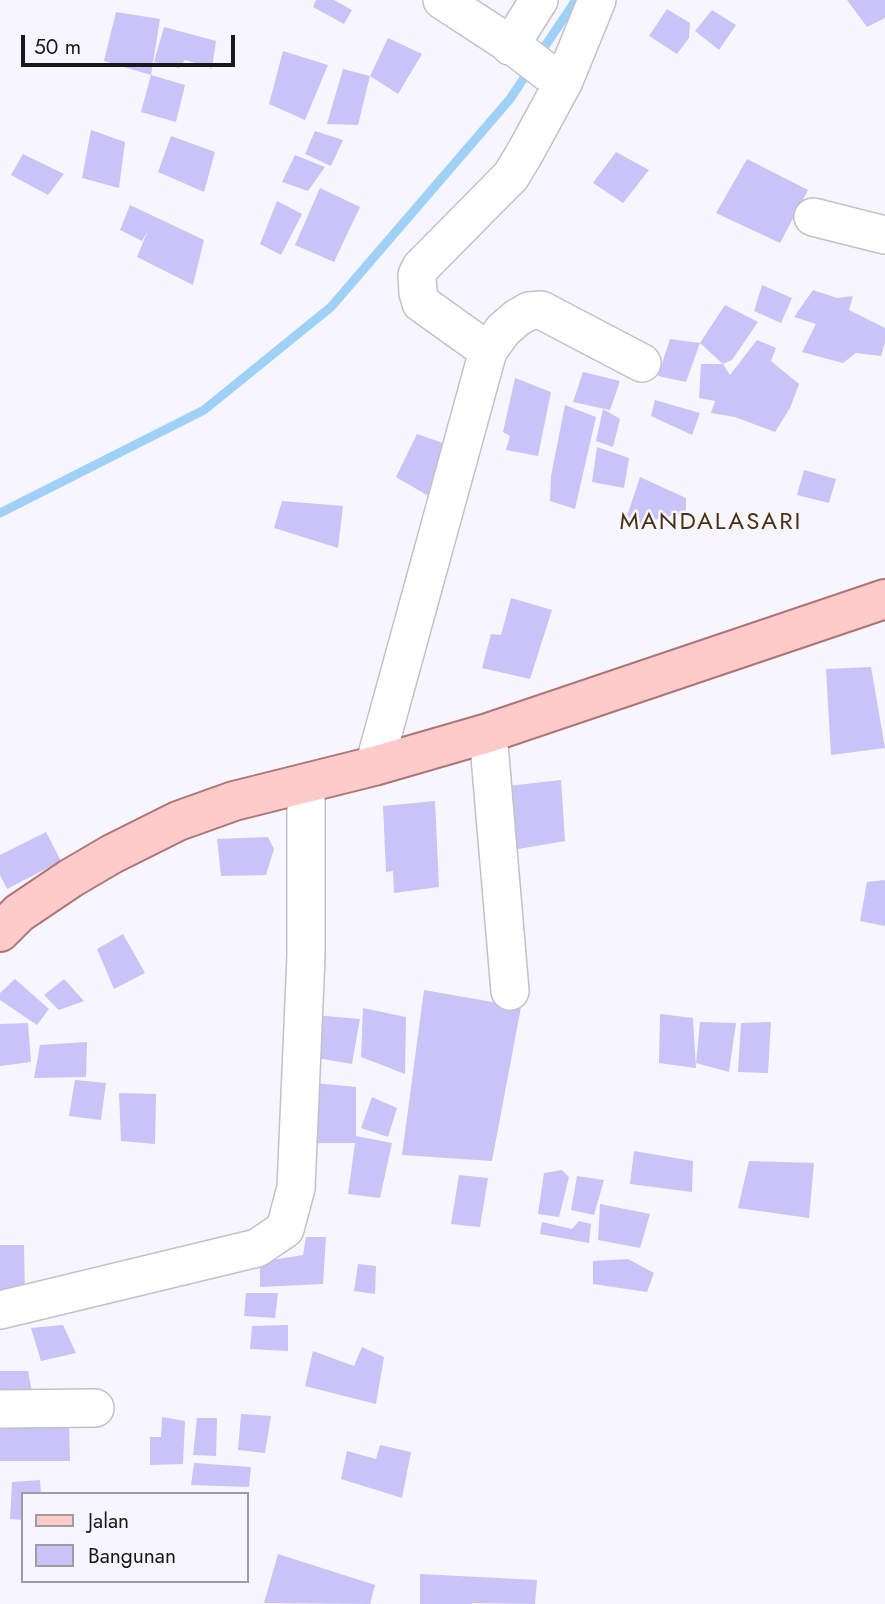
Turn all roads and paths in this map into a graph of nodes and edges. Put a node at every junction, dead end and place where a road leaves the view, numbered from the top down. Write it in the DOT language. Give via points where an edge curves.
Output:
graph roads {
  1 [pos="442,0"];
  2 [pos="539,0"];
  3 [pos="597,0"];
  4 [pos="514,47"];
  5 [pos="555,76"];
  6 [pos="813,217"];
  7 [pos="885,235"];
  8 [pos="488,351"];
  9 [pos="642,363"];
  10 [pos="885,599"];
  11 [pos="488,733"];
  12 [pos="374,766"];
  13 [pos="306,783"];
  14 [pos="0,932"];
  15 [pos="510,991"];
  16 [pos="0,1310"];
  17 [pos="94,1408"];
  18 [pos="0,1409"];
  1 -- 4 [label="street"];
  2 -- 4 [label="street"];
  3 -- 5 [label="street"];
  4 -- 5 [label="street"];
  5 -- 8 [label="street" via="551,108 511,176 417,275 421,303"];
  6 -- 7 [label="street"];
  8 -- 9 [label="street" via="517,318 541,310"];
  8 -- 12 [label="street"];
  10 -- 11 [label="main road"];
  11 -- 12 [label="main road"];
  11 -- 15 [label="street"];
  12 -- 13 [label="main road"];
  13 -- 14 [label="main road" via="178,821 71,878 19,913"];
  13 -- 16 [label="street" via="306,956 296,1188 285,1229 257,1248"];
  17 -- 18 [label="street"];
}
